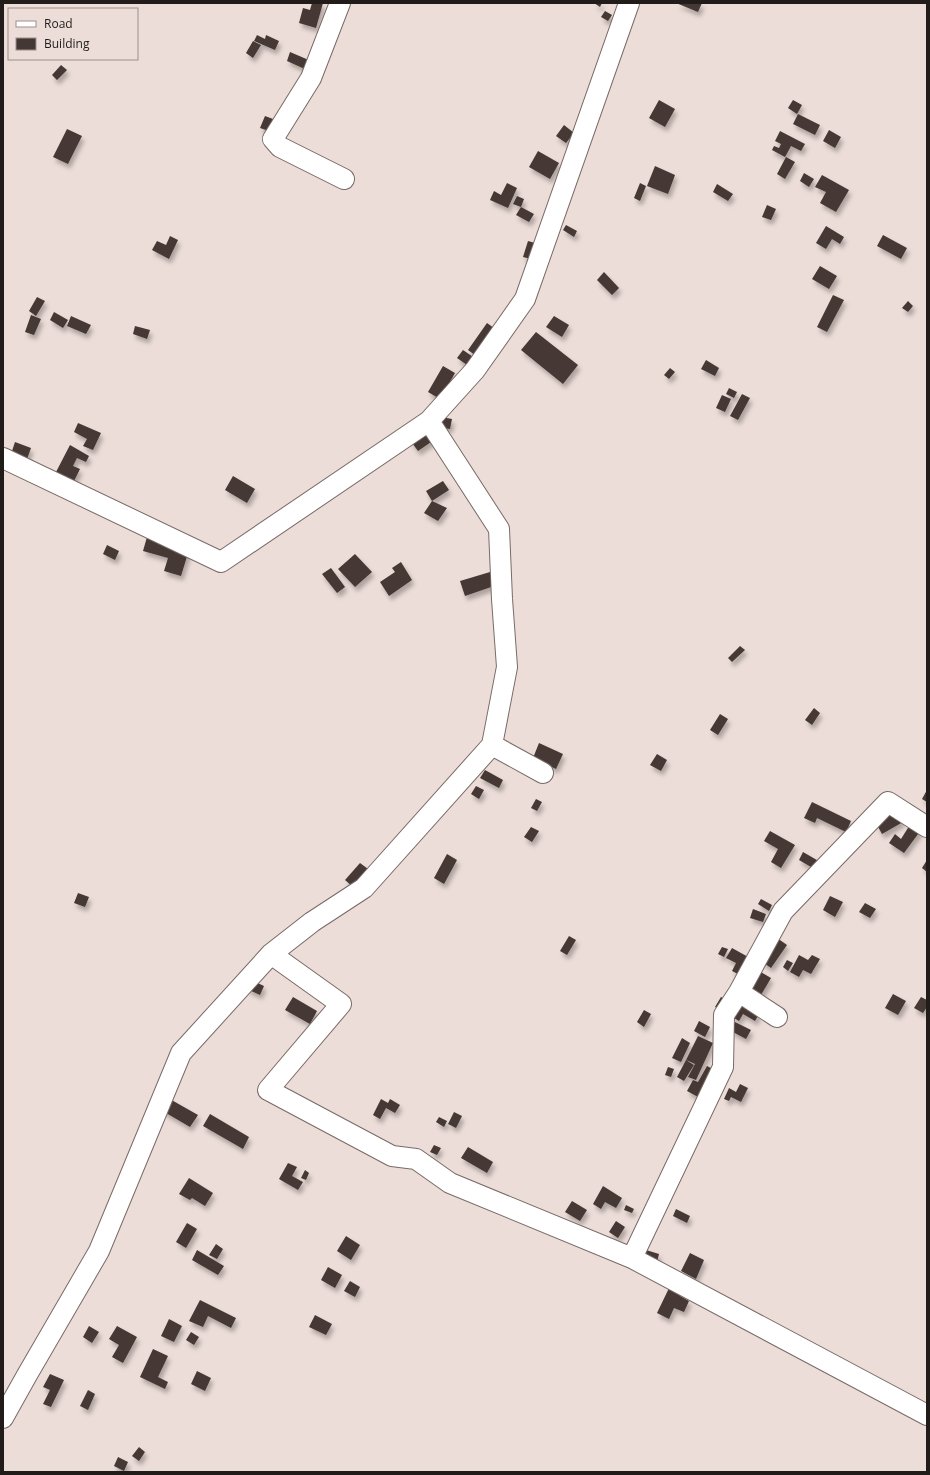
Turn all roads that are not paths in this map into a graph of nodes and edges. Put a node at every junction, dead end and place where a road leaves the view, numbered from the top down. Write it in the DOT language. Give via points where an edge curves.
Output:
graph roads {
  1 [pos="340,3"];
  2 [pos="629,3"];
  3 [pos="344,179"];
  4 [pos="429,421"];
  5 [pos="3,458"];
  6 [pos="492,745"];
  7 [pos="543,773"];
  8 [pos="927,827"];
  9 [pos="271,954"];
  10 [pos="739,992"];
  11 [pos="777,1017"];
  12 [pos="632,1258"];
  13 [pos="927,1415"];
  14 [pos="3,1418"];
  1 -- 3 [label="street" via="311,78 273,139 280,147"];
  2 -- 4 [label="street" via="525,299 475,370"];
  4 -- 5 [label="street" via="221,562"];
  4 -- 6 [label="street" via="499,529 507,666"];
  6 -- 7 [label="street"];
  6 -- 9 [label="street" via="364,888 312,922"];
  8 -- 10 [label="street" via="888,802 783,911"];
  9 -- 12 [label="street" via="341,1004 268,1090 392,1156 416,1159 450,1183"];
  9 -- 14 [label="street" via="181,1053 100,1251"];
  10 -- 11 [label="street"];
  10 -- 12 [label="street" via="724,1015 723,1067"];
  12 -- 13 [label="street"];
}
